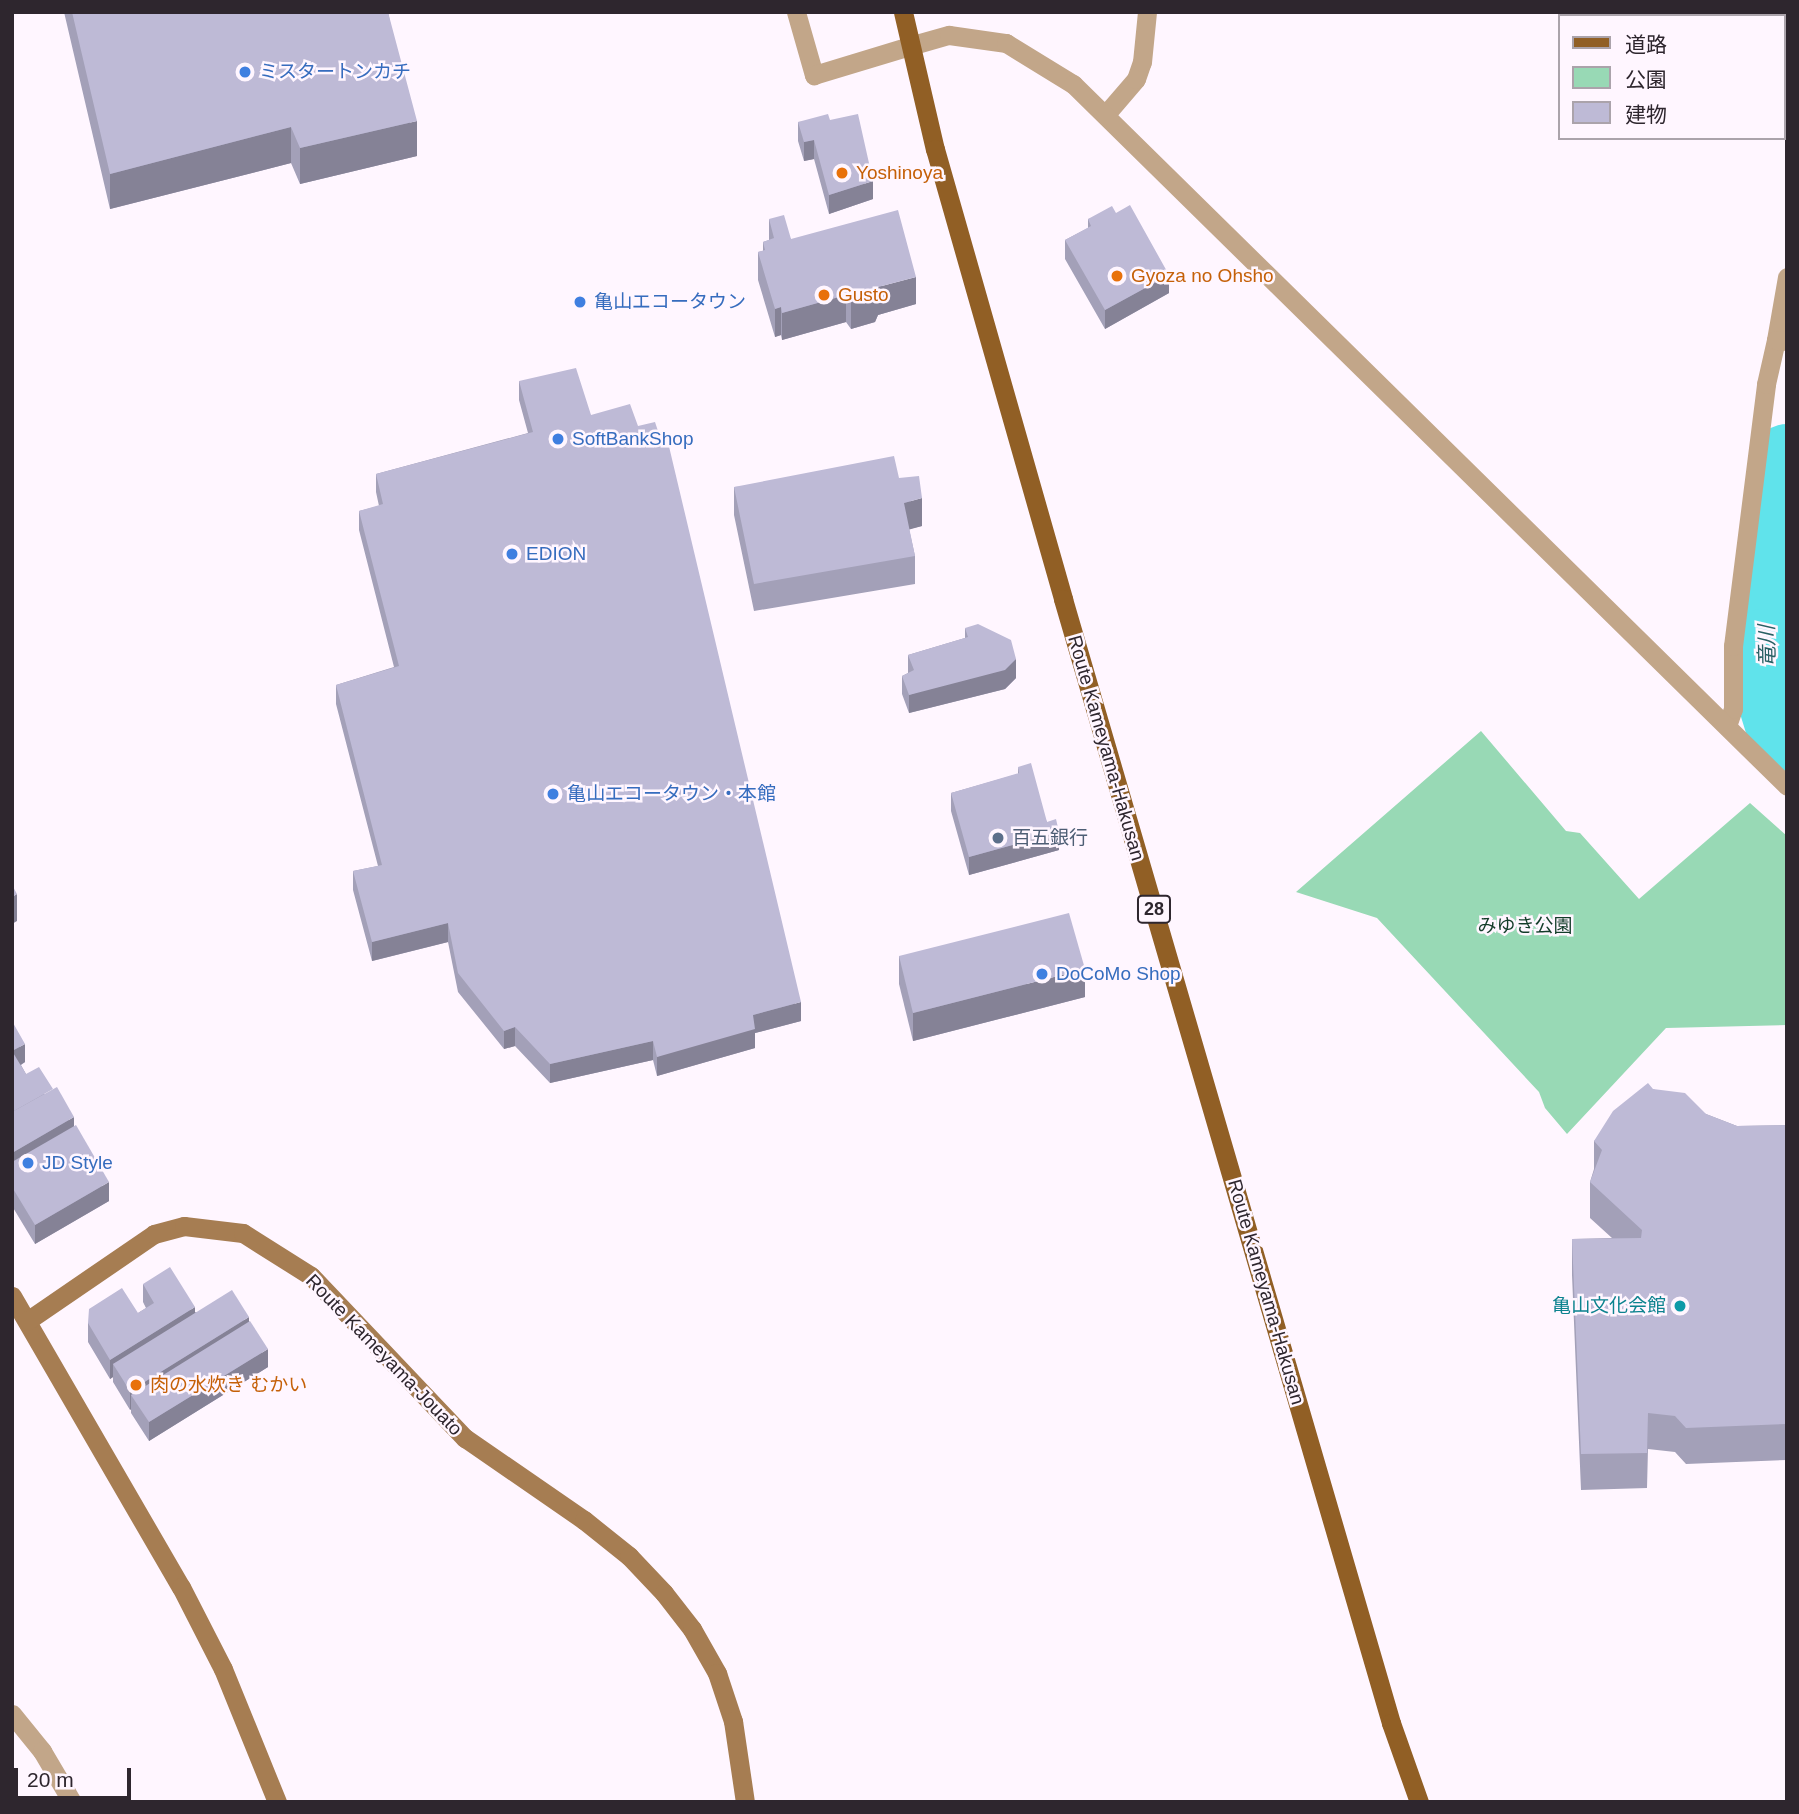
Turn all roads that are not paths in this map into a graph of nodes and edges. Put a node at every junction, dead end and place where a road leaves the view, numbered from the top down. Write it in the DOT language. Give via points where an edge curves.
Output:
graph roads {
  1 [pos="796,12"];
  2 [pos="903,12"];
  3 [pos="1147,12"];
  4 [pos="912,45"];
  5 [pos="1105,114"];
  6 [pos="1787,277"];
  7 [pos="1781,341"];
  8 [pos="1727,726"];
  9 [pos="1787,786"];
  10 [pos="12,1296"];
  11 [pos="19,1323"];
  12 [pos="12,1714"];
  13 [pos="72,1802"];
  14 [pos="277,1802"];
  15 [pos="745,1802"];
  16 [pos="1419,1802"];
  1 -- 4 [label="street" via="814,75"];
  2 -- 4 [label="main road, Route Kameyama-Hakusan / 28"];
  3 -- 5 [label="street" via="1136,79"];
  4 -- 5 [label="street" via="949,35 1006,43 1051,68"];
  4 -- 16 [label="main road, Route Kameyama-Hakusan / 28" via="935,149 1066,611 1387,1710"];
  5 -- 8 [label="street"];
  6 -- 7 [label="street"];
  7 -- 8 [label="street" via="1766,383 1733,646 1733,709"];
  8 -- 9 [label="street"];
  10 -- 11 [label="main road"];
  11 -- 14 [label="main road" via="187,1599 223,1669"];
  11 -- 15 [label="main road, Route Kameyama-Jouato" via="154,1234 184,1226 243,1233 311,1276 465,1438 584,1520 629,1556 664,1593 717,1673 733,1721"];
  12 -- 13 [label="street" via="42,1751"];
}
